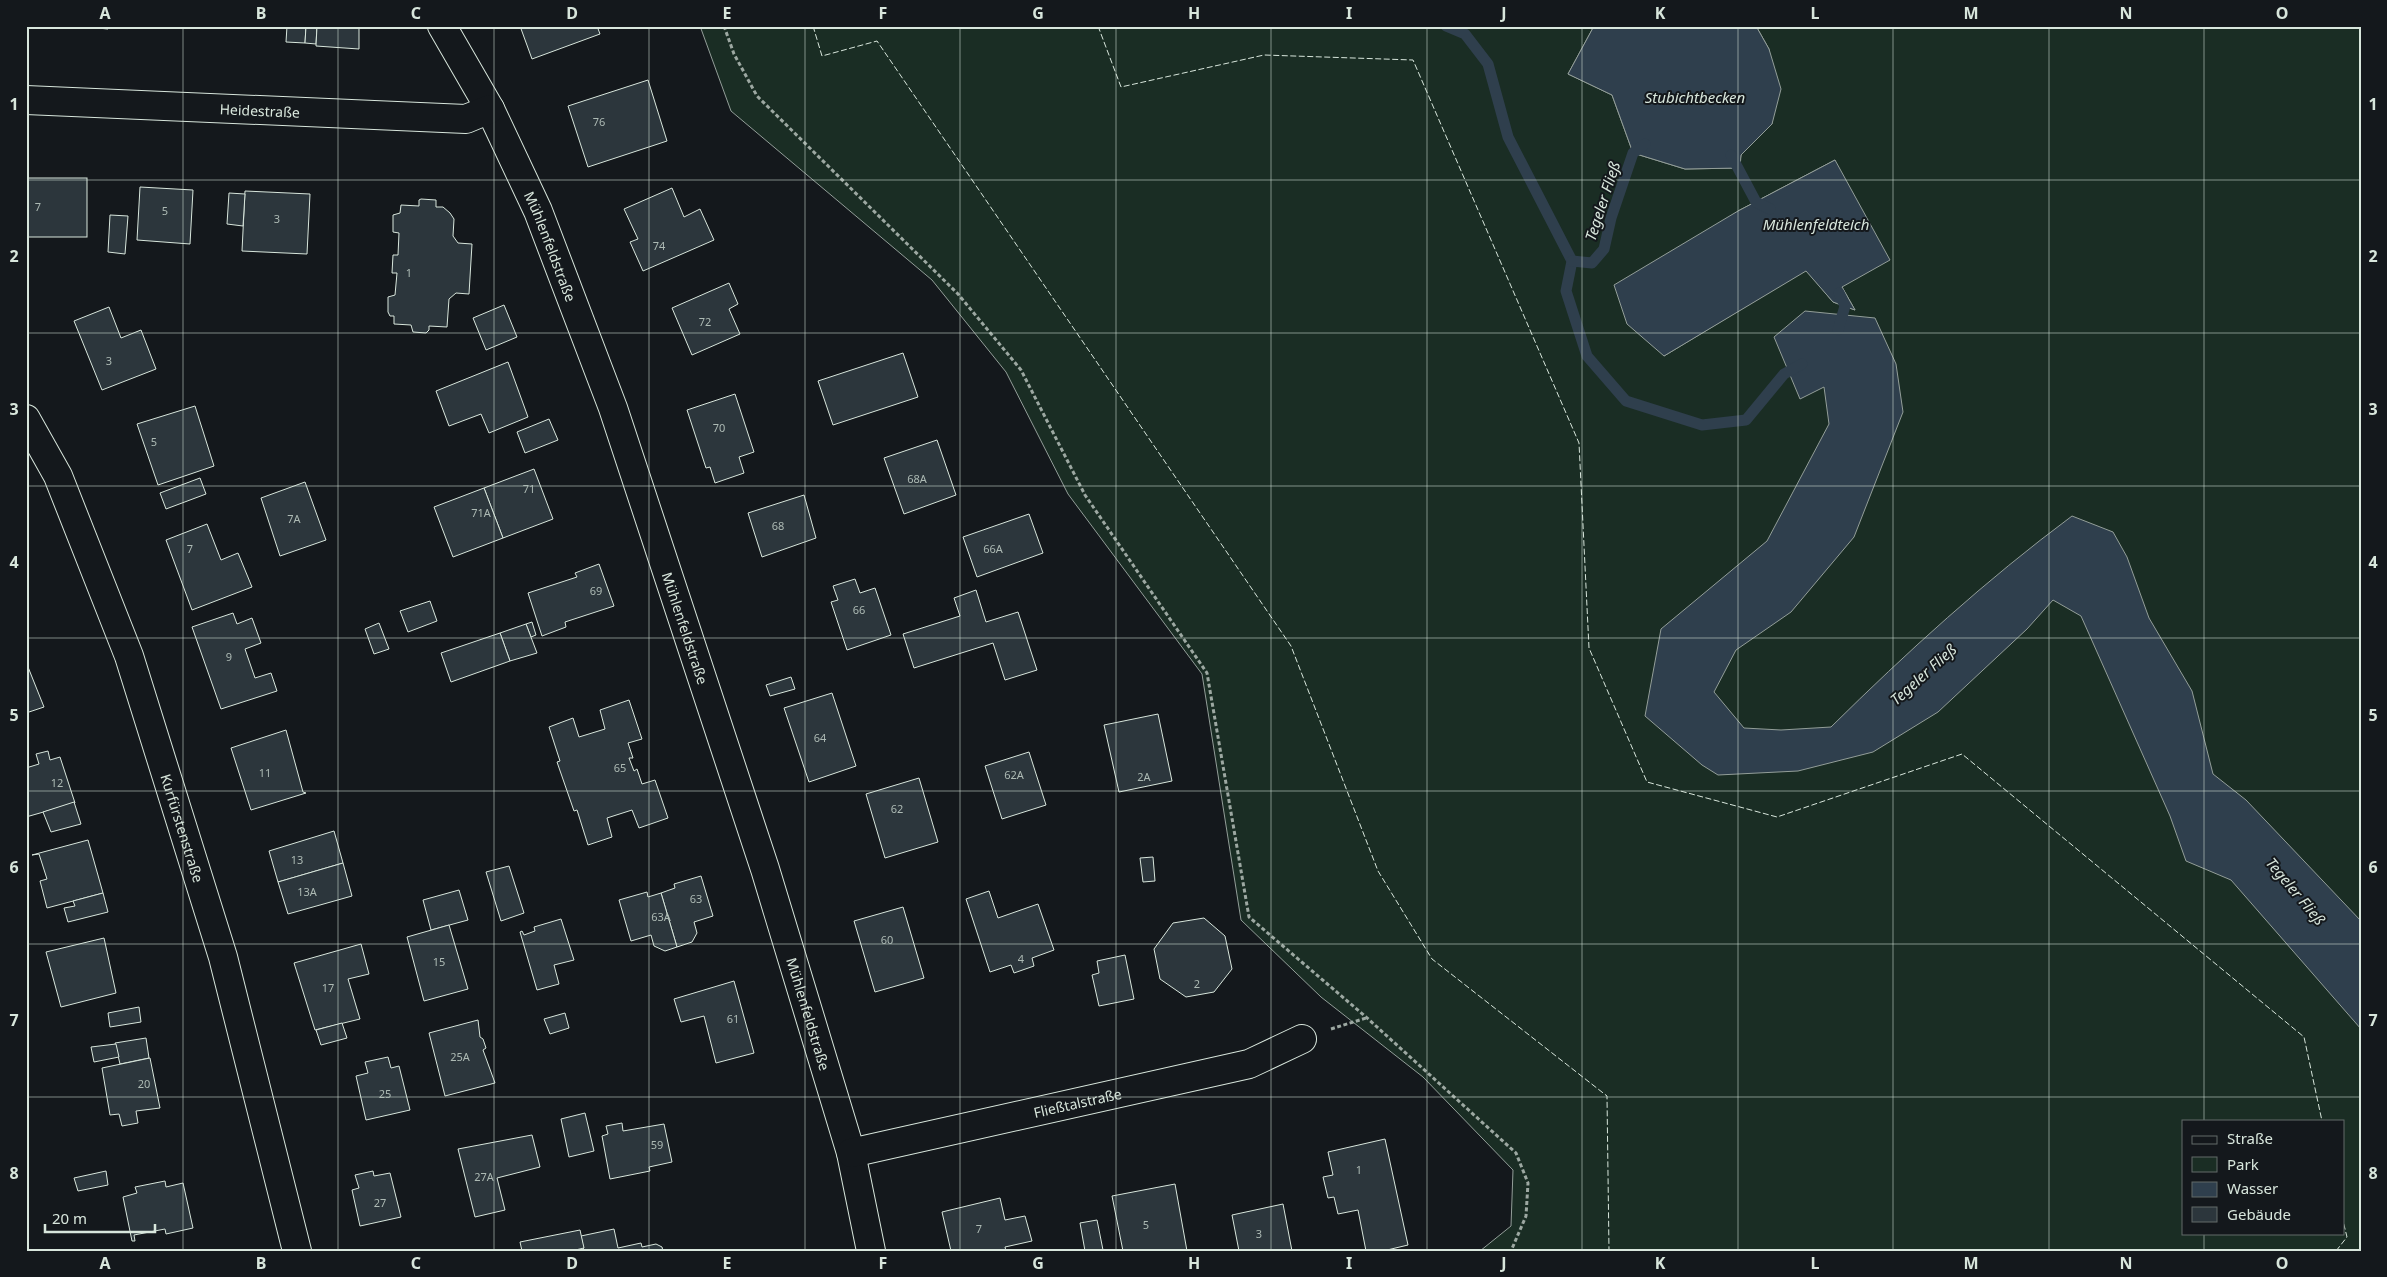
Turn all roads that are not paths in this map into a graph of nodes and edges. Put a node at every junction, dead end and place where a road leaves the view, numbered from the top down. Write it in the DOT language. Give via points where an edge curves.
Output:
graph roads {
  1 [pos="442,26"];
  2 [pos="26,100"];
  3 [pos="490,109"];
  4 [pos="26,419"];
  5 [pos="1302,1039"];
  6 [pos="850,1153"];
  7 [pos="297,1251"];
  8 [pos="871,1251"];
  1 -- 3 [label="street, Mühlenfeldstraße"];
  2 -- 3 [label="street, Heidestraße" via="466,119"];
  3 -- 6 [label="street, Mühlenfeldstraße" via="538,211 616,417 765,869"];
  4 -- 7 [label="street, Kurfürstenstraße" via="58,476 129,656 223,956"];
  5 -- 6 [label="street, Fließtalstraße" via="1249,1064"];
  6 -- 8 [label="street, Mühlenfeldstraße"];
}
